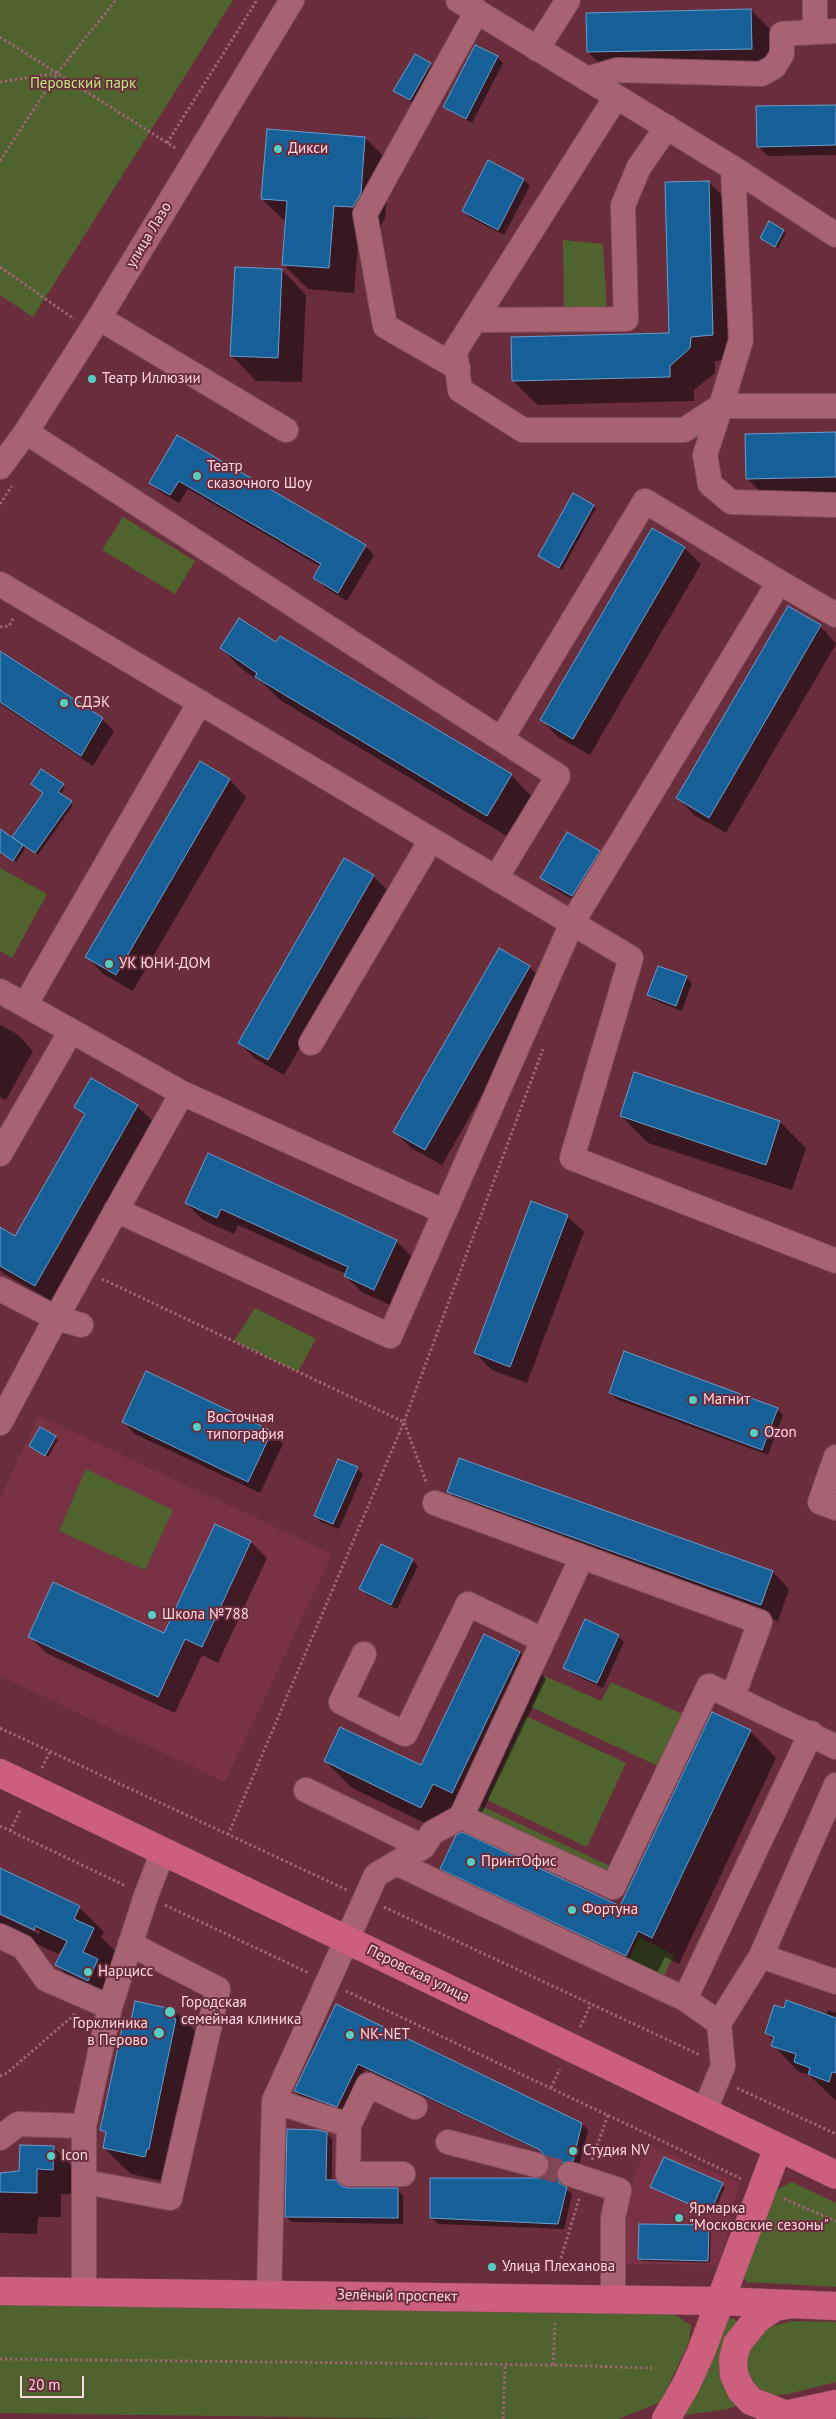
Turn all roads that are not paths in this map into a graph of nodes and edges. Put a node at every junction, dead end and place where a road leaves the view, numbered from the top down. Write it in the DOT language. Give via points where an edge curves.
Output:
graph roads {
  1 [pos="292,0"];
  2 [pos="568,0"];
  3 [pos="815,0"];
  4 [pos="467,6"];
  5 [pos="826,32"];
  6 [pos="538,49"];
  7 [pos="587,79"];
  8 [pos="616,96"];
  9 [pos="667,127"];
  10 [pos="733,168"];
  11 [pos="836,235"];
  12 [pos="475,320"];
  13 [pos="95,324"];
  14 [pos="458,368"];
  15 [pos="720,406"];
  16 [pos="836,406"];
  17 [pos="286,430"];
  18 [pos="26,432"];
  19 [pos="0,466"];
  20 [pos="836,505"];
  21 [pos="780,582"];
  22 [pos="0,584"];
  23 [pos="836,615"];
  24 [pos="200,702"];
  25 [pos="502,738"];
  26 [pos="431,840"];
  27 [pos="496,878"];
  28 [pos="572,923"];
  29 [pos="0,991"];
  30 [pos="24,1005"];
  31 [pos="71,1031"];
  32 [pos="311,1042"];
  33 [pos="182,1093"];
  34 [pos="0,1154"];
  35 [pos="116,1210"];
  36 [pos="445,1212"];
  37 [pos="836,1261"];
  38 [pos="0,1289"];
  39 [pos="56,1318"];
  40 [pos="81,1325"];
  41 [pos="0,1423"];
  42 [pos="836,1457"];
  43 [pos="435,1504"];
  44 [pos="836,1508"];
  45 [pos="582,1557"];
  46 [pos="543,1640"];
  47 [pos="364,1654"];
  48 [pos="732,1696"];
  49 [pos="811,1734"];
  50 [pos="836,1747"];
  51 [pos="0,1773"];
  52 [pos="836,1785"];
  53 [pos="306,1790"];
  54 [pos="461,1817"];
  55 [pos="423,1847"];
  56 [pos="163,1851"];
  57 [pos="396,1863"];
  58 [pos="0,1936"];
  59 [pos="346,1939"];
  60 [pos="130,1944"];
  61 [pos="760,1956"];
  62 [pos="836,1982"];
  63 [pos="685,1999"];
  64 [pos="101,2003"];
  65 [pos="719,2024"];
  66 [pos="274,2101"];
  67 [pos="415,2108"];
  68 [pos="704,2112"];
  69 [pos="349,2125"];
  70 [pos="84,2126"];
  71 [pos="0,2138"];
  72 [pos="448,2142"];
  73 [pos="778,2147"];
  74 [pos="536,2164"];
  75 [pos="403,2174"];
  76 [pos="836,2175"];
  77 [pos="578,2176"];
  78 [pos="85,2182"];
  79 [pos="0,2291"];
  80 [pos="84,2292"];
  81 [pos="269,2295"];
  82 [pos="612,2300"];
  83 [pos="720,2301"];
  84 [pos="793,2304"];
  85 [pos="836,2306"];
  86 [pos="836,2404"];
  87 [pos="785,2418"];
  88 [pos="666,2419"];
  1 -- 13 [label="street, улица Лазо"];
  2 -- 6 [label="street"];
  3 -- 5 [label="street"];
  4 -- 6 [label="street"];
  4 -- 14 [label="street" via="365,214 385,326"];
  5 -- 7 [label="street" via="782,34 782,54 774,66 761,74 617,70"];
  6 -- 7 [label="street"];
  7 -- 8 [label="street"];
  8 -- 9 [label="street"];
  8 -- 12 [label="street"];
  9 -- 10 [label="street"];
  9 -- 12 [label="street" via="639,167 623,204 626,319"];
  10 -- 11 [label="street"];
  10 -- 15 [label="street" via="740,340"];
  12 -- 14 [label="street" via="455,351"];
  13 -- 17 [label="street"];
  13 -- 18 [label="street, улица Лазо"];
  14 -- 15 [label="street" via="460,390 523,430 684,430"];
  15 -- 16 [label="street"];
  15 -- 20 [label="street" via="705,455 710,484 730,502"];
  18 -- 19 [label="street, улица Лазо"];
  18 -- 25 [label="street"];
  21 -- 23 [label="street"];
  21 -- 25 [label="street" via="644,501"];
  21 -- 28 [label="street"];
  22 -- 24 [label="street"];
  24 -- 26 [label="street"];
  24 -- 30 [label="street"];
  25 -- 27 [label="street" via="558,776"];
  26 -- 27 [label="street"];
  26 -- 32 [label="street"];
  27 -- 28 [label="street"];
  28 -- 36 [label="street"];
  28 -- 37 [label="street" via="632,958 572,1158"];
  29 -- 30 [label="street"];
  30 -- 31 [label="street"];
  31 -- 33 [label="street"];
  31 -- 34 [label="street"];
  33 -- 35 [label="street"];
  33 -- 36 [label="street"];
  35 -- 36 [label="street" via="390,1336"];
  35 -- 39 [label="street"];
  38 -- 39 [label="street"];
  39 -- 40 [label="street"];
  39 -- 41 [label="street"];
  42 -- 44 [label="street" via="820,1502"];
  43 -- 45 [label="street"];
  45 -- 46 [label="street"];
  45 -- 48 [label="street" via="760,1622"];
  46 -- 47 [label="street" via="468,1604 405,1734 341,1702"];
  46 -- 54 [label="street"];
  48 -- 49 [label="street"];
  48 -- 54 [label="street" via="709,1686 612,1887"];
  49 -- 50 [label="street"];
  49 -- 63 [label="street"];
  51 -- 56 [label="main road, Перовская улица"];
  52 -- 61 [label="street"];
  53 -- 55 [label="street"];
  54 -- 55 [label="street" via="432,1833"];
  55 -- 57 [label="street"];
  56 -- 59 [label="main road, Перовская улица"];
  56 -- 60 [label="street"];
  57 -- 59 [label="street" via="376,1875"];
  57 -- 63 [label="street"];
  58 -- 64 [label="street" via="23,1947 46,1979"];
  59 -- 66 [label="street"];
  59 -- 68 [label="main road, Перовская улица"];
  60 -- 64 [label="street"];
  60 -- 78 [label="street" via="218,1989 170,2198"];
  61 -- 62 [label="street"];
  61 -- 65 [label="street"];
  63 -- 65 [label="street"];
  64 -- 70 [label="street"];
  65 -- 68 [label="street" via="723,2066"];
  66 -- 69 [label="street"];
  66 -- 81 [label="street"];
  67 -- 69 [label="street" via="368,2085"];
  68 -- 73 [label="main road, Перовская улица"];
  69 -- 75 [label="street" via="348,2174"];
  70 -- 71 [label="street" via="18,2124"];
  70 -- 78 [label="street"];
  72 -- 74 [label="street"];
  73 -- 76 [label="main road, Перовская улица"];
  73 -- 83 [label="main road"];
  77 -- 82 [label="street" via="619,2190 613,2218"];
  78 -- 80 [label="street"];
  79 -- 80 [label="main road, Зелёный проспект"];
  80 -- 81 [label="main road, Зелёный проспект"];
  81 -- 82 [label="main road, Зелёный проспект"];
  82 -- 83 [label="main road, Зелёный проспект"];
  83 -- 84 [label="main road, Зелёный проспект"];
  83 -- 88 [label="main road" via="686,2385"];
  84 -- 85 [label="main road, Зелёный проспект"];
  84 -- 87 [label="main road, Зелёный проспект" via="775,2307 757,2318 737,2344 733,2360 740,2390 751,2401"];
  86 -- 87 [label="main road, Зелёный проспект"];
}
